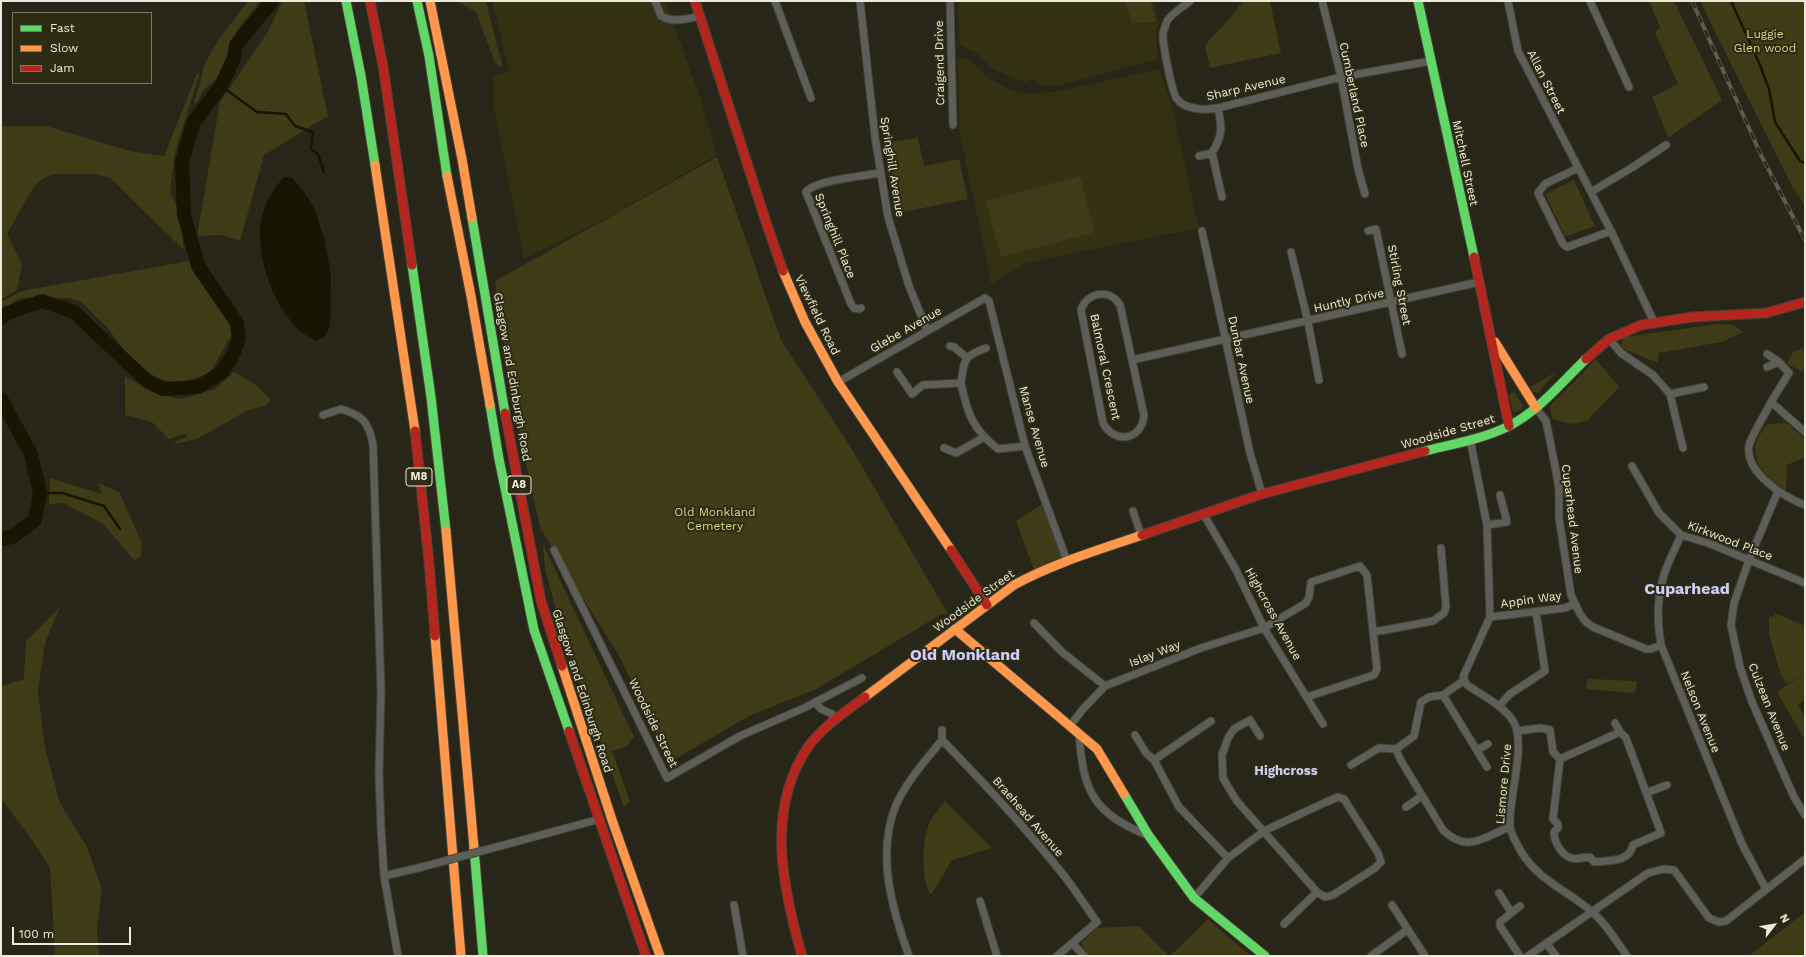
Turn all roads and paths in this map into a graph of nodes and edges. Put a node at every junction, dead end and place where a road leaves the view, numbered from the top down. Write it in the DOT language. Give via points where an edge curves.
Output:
graph roads {
  1 [pos="346,1"];
  2 [pos="370,1"];
  3 [pos="417,1"];
  4 [pos="430,1"];
  5 [pos="655,1"];
  6 [pos="695,1"];
  7 [pos="775,1"];
  8 [pos="860,1"];
  9 [pos="950,1"];
  10 [pos="1190,1"];
  11 [pos="1322,1"];
  12 [pos="1418,1"];
  13 [pos="1508,1"];
  14 [pos="1590,1"];
  15 [pos="700,16"];
  16 [pos="1431,61"];
  17 [pos="1341,77"];
  18 [pos="1629,87"];
  19 [pos="811,98"];
  20 [pos="1218,108"];
  21 [pos="953,125"];
  22 [pos="1666,146"];
  23 [pos="1212,153"];
  24 [pos="1199,156"];
  25 [pos="1578,168"];
  26 [pos="880,173"];
  27 [pos="1591,192"];
  28 [pos="1365,194"];
  29 [pos="1222,197"];
  30 [pos="1202,231"];
  31 [pos="1368,231"];
  32 [pos="1611,231"];
  33 [pos="1292,252"];
  34 [pos="1479,282"];
  35 [pos="986,298"];
  36 [pos="1391,302"];
  37 [pos="1805,302"];
  38 [pos="861,308"];
  39 [pos="1308,322"];
  40 [pos="1654,322"];
  41 [pos="927,330"];
  42 [pos="1490,331"];
  43 [pos="1225,339"];
  44 [pos="1609,339"];
  45 [pos="950,346"];
  46 [pos="986,348"];
  47 [pos="1402,354"];
  48 [pos="1767,354"];
  49 [pos="966,357"];
  50 [pos="1132,360"];
  51 [pos="1779,362"];
  52 [pos="1768,367"];
  53 [pos="896,372"];
  54 [pos="1319,380"];
  55 [pos="838,382"];
  56 [pos="961,384"];
  57 [pos="1704,387"];
  58 [pos="1670,394"];
  59 [pos="1771,402"];
  60 [pos="1536,408"];
  61 [pos="323,416"];
  62 [pos="1509,426"];
  63 [pos="1805,432"];
  64 [pos="983,438"];
  65 [pos="1470,439"];
  66 [pos="1025,446"];
  67 [pos="944,448"];
  68 [pos="1683,448"];
  69 [pos="1632,466"];
  70 [pos="1778,491"];
  71 [pos="1262,494"];
  72 [pos="1500,495"];
  73 [pos="1805,505"];
  74 [pos="1133,511"];
  75 [pos="1204,515"];
  76 [pos="1487,525"];
  77 [pos="1141,535"];
  78 [pos="1681,535"];
  79 [pos="1441,548"];
  80 [pos="554,550"];
  81 [pos="1749,560"];
  82 [pos="1067,561"];
  83 [pos="1805,583"];
  84 [pos="1574,604"];
  85 [pos="988,605"];
  86 [pos="1536,612"];
  87 [pos="1490,617"];
  88 [pos="1034,623"];
  89 [pos="1264,628"];
  90 [pos="955,629"];
  91 [pos="1374,632"];
  92 [pos="1661,645"];
  93 [pos="862,678"];
  94 [pos="1463,681"];
  95 [pos="1105,686"];
  96 [pos="1443,694"];
  97 [pos="1307,698"];
  98 [pos="815,702"];
  99 [pos="1499,706"];
  100 [pos="834,721"];
  101 [pos="1211,721"];
  102 [pos="1615,723"];
  103 [pos="1323,724"];
  104 [pos="1070,726"];
  105 [pos="942,730"];
  106 [pos="1518,732"];
  107 [pos="1620,732"];
  108 [pos="1079,733"];
  109 [pos="1135,735"];
  110 [pos="1260,736"];
  111 [pos="942,740"];
  112 [pos="1488,744"];
  113 [pos="1396,749"];
  114 [pos="1477,750"];
  115 [pos="1560,759"];
  116 [pos="1154,760"];
  117 [pos="1351,765"];
  118 [pos="1487,768"];
  119 [pos="1667,785"];
  120 [pos="1646,793"];
  121 [pos="1422,796"];
  122 [pos="1406,807"];
  123 [pos="1805,815"];
  124 [pos="600,820"];
  125 [pos="1510,827"];
  126 [pos="1264,831"];
  127 [pos="1149,836"];
  128 [pos="1228,858"];
  129 [pos="1805,859"];
  130 [pos="384,876"];
  131 [pos="1766,890"];
  132 [pos="1317,892"];
  133 [pos="1499,893"];
  134 [pos="1194,898"];
  135 [pos="980,901"];
  136 [pos="734,905"];
  137 [pos="1392,905"];
  138 [pos="1520,906"];
  139 [pos="1592,911"];
  140 [pos="1511,912"];
  141 [pos="1284,924"];
  142 [pos="1407,930"];
  143 [pos="1072,943"];
  144 [pos="1546,943"];
  145 [pos="398,956"];
  146 [pos="461,956"];
  147 [pos="483,956"];
  148 [pos="646,956"];
  149 [pos="660,956"];
  150 [pos="743,956"];
  151 [pos="802,956"];
  152 [pos="909,956"];
  153 [pos="997,956"];
  154 [pos="1057,956"];
  155 [pos="1084,956"];
  156 [pos="1265,956"];
  157 [pos="1371,956"];
  158 [pos="1425,956"];
  159 [pos="1520,956"];
  160 [pos="1528,956"];
  161 [pos="1556,956"];
  162 [pos="1628,956"];
  1 -- 146 [label="main road, M8" via="363,84 411,399 429,562"];
  2 -- 147 [label="main road, M8" via="383,66 432,405 451,570"];
  3 -- 124 [label="main road, Glasgow and Edinburgh Road / A8" via="429,56 446,166 499,459 534,630"];
  4 -- 149 [label="main road, Glasgow and Edinburgh Road / A8" via="462,159 540,601"];
  5 -- 15 [label="street" via="661,16 665,18 681,20"];
  6 -- 15 [label="main road, Viewfield Road"];
  7 -- 19 [label="street"];
  8 -- 26 [label="street, Springhill Avenue"];
  9 -- 21 [label="street, Craigend Drive"];
  10 -- 20 [label="street, Sharp Avenue" via="1167,22 1163,34 1166,61 1177,99 1194,109"];
  11 -- 17 [label="street, Cumberland Place"];
  12 -- 16 [label="main road, Mitchell Street"];
  13 -- 25 [label="street, Allan Street" via="1518,51"];
  14 -- 18 [label="street"];
  15 -- 55 [label="main road, Viewfield Road" via="781,265 805,322"];
  16 -- 17 [label="street, Sharp Avenue"];
  16 -- 34 [label="main road, Mitchell Street"];
  17 -- 20 [label="street, Sharp Avenue"];
  17 -- 28 [label="street, Cumberland Place"];
  20 -- 23 [label="street" via="1222,130"];
  22 -- 27 [label="street"];
  23 -- 24 [label="street"];
  23 -- 29 [label="street"];
  25 -- 27 [label="street, Allan Street"];
  25 -- 32 [label="street" via="1545,184 1538,193 1563,244 1567,247"];
  26 -- 38 [label="street, Springhill Place" via="826,182 806,192 851,304 854,308"];
  26 -- 41 [label="street, Springhill Avenue" via="888,217 909,286"];
  27 -- 32 [label="street, Allan Street"];
  30 -- 43 [label="street, Dunbar Avenue"];
  31 -- 36 [label="street, Stirling Street" via="1376,229"];
  32 -- 40 [label="street, Allan Street"];
  33 -- 39 [label="street"];
  34 -- 36 [label="street, Huntly Drive"];
  34 -- 42 [label="main road, Mitchell Street"];
  35 -- 41 [label="street, Glebe Avenue"];
  35 -- 66 [label="street, Manse Avenue"];
  36 -- 39 [label="street, Huntly Drive"];
  36 -- 47 [label="street, Stirling Street"];
  37 -- 40 [label="main road, Woodside Street" via="1766,313"];
  39 -- 43 [label="street, Huntly Drive"];
  39 -- 54 [label="street"];
  40 -- 44 [label="main road, Woodside Street"];
  41 -- 55 [label="street, Glebe Avenue"];
  42 -- 60 [label="main road, Mitchell Street"];
  42 -- 62 [label="main road, Mitchell Street"];
  43 -- 50 [label="street"];
  43 -- 71 [label="street, Dunbar Avenue" via="1250,453"];
  44 -- 58 [label="street" via="1621,353 1653,375"];
  44 -- 60 [label="main road, Woodside Street"];
  45 -- 49 [label="street"];
  46 -- 49 [label="street"];
  48 -- 51 [label="street"];
  49 -- 56 [label="street"];
  50 -- 50 [label="street, Balmoral Crescent" via="1116,297 1107,294 1087,299 1081,310 1103,422 1112,434 1120,436 1135,434 1143,423 1144,415"];
  51 -- 52 [label="street"];
  51 -- 59 [label="street" via="1789,373"];
  53 -- 56 [label="street" via="912,394 923,385"];
  55 -- 85 [label="main road, Viewfield Road"];
  56 -- 64 [label="street" via="966,409"];
  57 -- 58 [label="street"];
  58 -- 68 [label="street"];
  59 -- 63 [label="street"];
  59 -- 70 [label="street" via="1749,445 1749,456 1766,481"];
  60 -- 62 [label="main road, Woodside Street"];
  60 -- 84 [label="street, Cuparhead Avenue" via="1546,421 1556,471 1559,518"];
  61 -- 130 [label="street" via="341,409 363,418 370,430 373,444 381,691 379,774"];
  62 -- 65 [label="main road, Woodside Street"];
  64 -- 66 [label="street" via="998,449"];
  64 -- 67 [label="street" via="956,453"];
  65 -- 71 [label="main road, Woodside Street"];
  65 -- 76 [label="street"];
  66 -- 82 [label="street, Manse Avenue"];
  69 -- 78 [label="street, Kirkwood Place" via="1659,513"];
  70 -- 73 [label="street"];
  70 -- 81 [label="street, Culzean Avenue"];
  71 -- 75 [label="main road, Woodside Street"];
  72 -- 76 [label="street" via="1507,522"];
  74 -- 77 [label="street"];
  75 -- 77 [label="main road, Woodside Street"];
  75 -- 89 [label="street, Highcross Avenue" via="1236,570"];
  76 -- 87 [label="street"];
  77 -- 82 [label="main road, Woodside Street"];
  78 -- 81 [label="street, Kirkwood Place"];
  78 -- 92 [label="street, Nelson Avenue" via="1663,578 1658,609"];
  79 -- 91 [label="street" via="1446,607 1444,613 1433,621"];
  80 -- 98 [label="street, Woodside Street" via="667,778 740,736"];
  81 -- 83 [label="street, Kirkwood Place"];
  81 -- 123 [label="street, Culzean Avenue" via="1734,603 1732,633 1752,702 1794,797"];
  82 -- 85 [label="main road, Woodside Street" via="1014,585"];
  84 -- 86 [label="street, Appin Way" via="1565,608"];
  84 -- 92 [label="street, Cuparhead Avenue" via="1586,622 1593,627 1646,649"];
  85 -- 90 [label="main road, Woodside Street"];
  86 -- 87 [label="street, Appin Way"];
  86 -- 99 [label="street" via="1545,671 1510,694"];
  87 -- 94 [label="street"];
  88 -- 95 [label="street" via="1062,652"];
  89 -- 91 [label="street, Islay Way" via="1306,603 1311,582 1360,566 1367,575"];
  89 -- 95 [label="street, Islay Way" via="1201,648"];
  89 -- 97 [label="street, Highcross Avenue"];
  90 -- 100 [label="main road, Woodside Street"];
  90 -- 104 [label="main road"];
  91 -- 97 [label="street" via="1377,669 1374,675"];
  92 -- 131 [label="street, Nelson Avenue" via="1742,844"];
  93 -- 98 [label="street, Woodside Street"];
  94 -- 96 [label="street"];
  94 -- 99 [label="street, Lismore Drive"];
  95 -- 104 [label="street, Islay Way"];
  96 -- 113 [label="street" via="1421,702 1414,736"];
  96 -- 114 [label="street"];
  97 -- 103 [label="street, Highcross Avenue"];
  98 -- 100 [label="street" via="821,709 832,714"];
  99 -- 106 [label="street, Lismore Drive" via="1511,718"];
  100 -- 151 [label="main road, Woodside Street" via="809,746 786,797 781,843 785,892"];
  101 -- 116 [label="street"];
  102 -- 107 [label="street"];
  104 -- 108 [label="main road"];
  105 -- 111 [label="street"];
  106 -- 115 [label="street" via="1540,728 1550,730 1553,752"];
  106 -- 125 [label="street, Lismore Drive"];
  107 -- 115 [label="street"];
  107 -- 120 [label="street" via="1626,738"];
  108 -- 127 [label="main road" via="1097,749 1106,762"];
  108 -- 127 [label="street" via="1082,766 1094,798 1102,808 1131,829"];
  109 -- 116 [label="street" via="1146,753"];
  110 -- 126 [label="street" via="1250,720 1232,731 1222,755 1221,772 1236,800"];
  111 -- 143 [label="street, Braehead Avenue" via="1031,836 1066,878 1097,922"];
  111 -- 152 [label="street" via="907,784 891,820 887,843 892,906"];
  112 -- 114 [label="street"];
  113 -- 117 [label="street" via="1379,748"];
  113 -- 121 [label="street"];
  114 -- 118 [label="street"];
  115 -- 120 [label="street" via="1553,819 1558,828 1554,832 1554,837 1562,852 1571,858 1590,857 1594,862 1625,858 1631,854 1633,845 1661,833"];
  116 -- 128 [label="street" via="1179,806"];
  119 -- 120 [label="street"];
  121 -- 122 [label="street"];
  121 -- 125 [label="street" via="1443,830 1452,839 1460,842 1479,840"];
  124 -- 130 [label="street, bridge"];
  124 -- 148 [label="main road, Glasgow and Edinburgh Road / A8"];
  125 -- 139 [label="street, Lismore Drive" via="1524,858 1536,872"];
  126 -- 128 [label="street"];
  126 -- 132 [label="street"];
  126 -- 132 [label="street" via="1338,797 1344,799 1381,862 1333,895 1325,897"];
  127 -- 134 [label="main road"];
  128 -- 134 [label="street"];
  129 -- 131 [label="street"];
  130 -- 145 [label="street"];
  131 -- 139 [label="street" via="1726,921 1719,922 1709,918 1674,870 1664,869 1648,873"];
  132 -- 141 [label="street"];
  133 -- 140 [label="street"];
  134 -- 156 [label="main road"];
  135 -- 153 [label="street"];
  136 -- 150 [label="street"];
  137 -- 142 [label="street"];
  138 -- 140 [label="street"];
  139 -- 144 [label="street"];
  139 -- 162 [label="street, Lismore Drive"];
  140 -- 159 [label="street" via="1500,922"];
  142 -- 157 [label="street"];
  142 -- 158 [label="street"];
  143 -- 154 [label="street"];
  143 -- 155 [label="street"];
  144 -- 160 [label="street"];
  144 -- 161 [label="street"];
}
